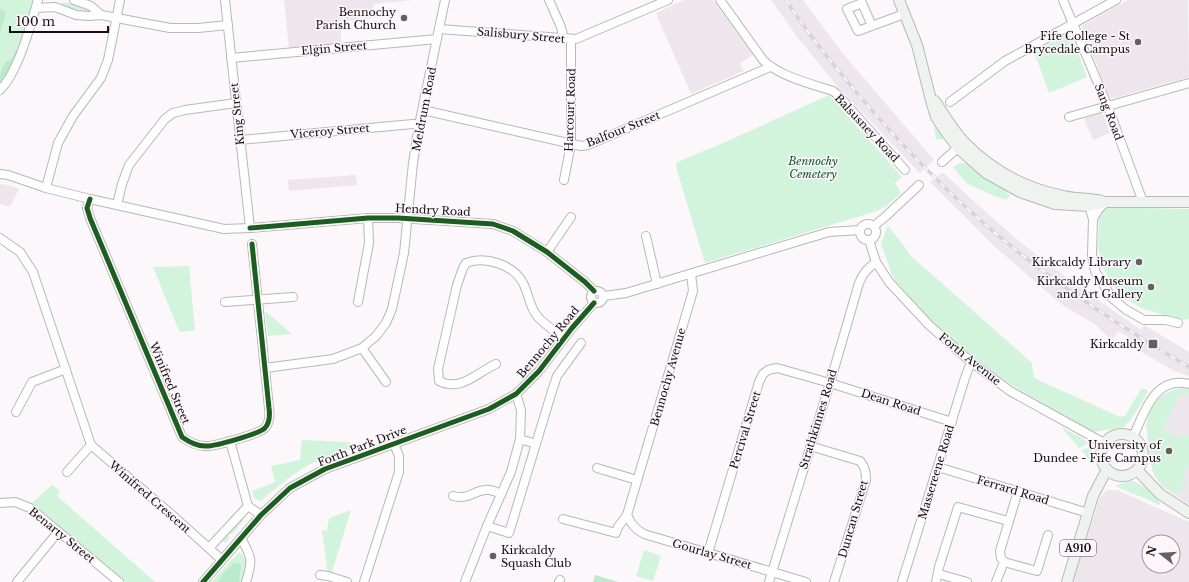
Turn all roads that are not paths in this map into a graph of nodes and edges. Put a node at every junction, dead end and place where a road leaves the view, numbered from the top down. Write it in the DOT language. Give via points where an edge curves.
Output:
graph roads {
  1 [pos="74,0"];
  2 [pos="120,0"];
  3 [pos="225,0"];
  4 [pos="445,0"];
  5 [pos="549,0"];
  6 [pos="668,0"];
  7 [pos="720,0"];
  8 [pos="899,0"];
  9 [pos="1063,0"];
  10 [pos="1116,0"];
  11 [pos="37,4"];
  12 [pos="904,14"];
  13 [pos="101,15"];
  14 [pos="117,18"];
  15 [pos="1073,24"];
  16 [pos="228,25"];
  17 [pos="872,26"];
  18 [pos="439,29"];
  19 [pos="437,39"];
  20 [pos="570,39"];
  21 [pos="231,58"];
  22 [pos="770,67"];
  23 [pos="1189,83"];
  24 [pos="0,89"];
  25 [pos="950,102"];
  26 [pos="236,103"];
  27 [pos="1108,106"];
  28 [pos="423,110"];
  29 [pos="1069,117"];
  30 [pos="420,125"];
  31 [pos="240,140"];
  32 [pos="571,144"];
  33 [pos="961,145"];
  34 [pos="942,162"];
  35 [pos="0,170"];
  36 [pos="905,170"];
  37 [pos="4,174"];
  38 [pos="564,180"];
  39 [pos="919,185"];
  40 [pos="46,188"];
  41 [pos="90,199"];
  42 [pos="1106,202"];
  43 [pos="1143,202"];
  44 [pos="1189,202"];
  45 [pos="117,205"];
  46 [pos="1089,206"];
  47 [pos="571,217"];
  48 [pos="368,218"];
  49 [pos="408,219"];
  50 [pos="1093,219"];
  51 [pos="874,226"];
  52 [pos="250,228"];
  53 [pos="860,230"];
  54 [pos="646,236"];
  55 [pos="0,238"];
  56 [pos="869,240"];
  57 [pos="252,244"];
  58 [pos="547,252"];
  59 [pos="876,262"];
  60 [pos="691,274"];
  61 [pos="657,284"];
  62 [pos="594,291"];
  63 [pos="604,296"];
  64 [pos="293,297"];
  65 [pos="258,299"];
  66 [pos="225,302"];
  67 [pos="358,302"];
  68 [pos="594,303"];
  69 [pos="1178,323"];
  70 [pos="564,338"];
  71 [pos="581,343"];
  72 [pos="362,348"];
  73 [pos="971,362"];
  74 [pos="496,364"];
  75 [pos="265,368"];
  76 [pos="66,369"];
  77 [pos="386,382"];
  78 [pos="830,383"];
  79 [pos="1189,384"];
  80 [pos="516,394"];
  81 [pos="16,412"];
  82 [pos="952,422"];
  83 [pos="1133,437"];
  84 [pos="520,439"];
  85 [pos="230,441"];
  86 [pos="1104,443"];
  87 [pos="394,444"];
  88 [pos="536,444"];
  89 [pos="91,446"];
  90 [pos="810,446"];
  91 [pos="938,466"];
  92 [pos="597,468"];
  93 [pos="1136,470"];
  94 [pos="1107,471"];
  95 [pos="67,472"];
  96 [pos="637,480"];
  97 [pos="1018,491"];
  98 [pos="501,494"];
  99 [pos="453,496"];
  100 [pos="0,503"];
  101 [pos="248,506"];
  102 [pos="1088,513"];
  103 [pos="1189,513"];
  104 [pos="261,515"];
  105 [pos="627,515"];
  106 [pos="563,519"];
  107 [pos="1008,521"];
  108 [pos="487,526"];
  109 [pos="58,532"];
  110 [pos="1048,535"];
  111 [pos="241,538"];
  112 [pos="209,548"];
  113 [pos="708,553"];
  114 [pos="222,560"];
  115 [pos="1004,562"];
  116 [pos="772,572"];
  117 [pos="939,574"];
  118 [pos="320,575"];
  119 [pos="17,582"];
  120 [pos="119,582"];
  121 [pos="203,582"];
  122 [pos="246,582"];
  123 [pos="347,582"];
  124 [pos="364,582"];
  125 [pos="465,582"];
  126 [pos="769,582"];
  127 [pos="806,582"];
  128 [pos="834,582"];
  129 [pos="902,582"];
  130 [pos="936,582"];
  131 [pos="967,582"];
  132 [pos="996,582"];
  133 [pos="1067,582"];
  1 -- 13 [label="street" via="91,6"];
  2 -- 14 [label="street"];
  3 -- 16 [label="street, King Street"];
  4 -- 18 [label="street, Meldrum Road"];
  5 -- 20 [label="street, Harcourt Road"];
  6 -- 20 [label="street, Salisbury Street"];
  7 -- 22 [label="street, Balsusney Road"];
  8 -- 12 [label="main road"];
  9 -- 15 [label="street, Sang Road"];
  10 -- 15 [label="street"];
  11 -- 13 [label="street" via="76,15"];
  11 -- 24 [label="street" via="24,46 6,84"];
  12 -- 17 [label="street"];
  12 -- 33 [label="main road" via="917,45 936,116 946,132"];
  13 -- 14 [label="street"];
  14 -- 16 [label="street" via="170,28"];
  14 -- 40 [label="street" via="108,60 101,78 73,116 58,143"];
  15 -- 25 [label="street" via="1005,61"];
  15 -- 27 [label="street, Sang Road"];
  16 -- 21 [label="street, King Street"];
  18 -- 19 [label="street, Meldrum Road"];
  18 -- 20 [label="street, Salisbury Street"];
  19 -- 21 [label="street, Elgin Street"];
  19 -- 28 [label="street, Meldrum Road"];
  20 -- 32 [label="street, Harcourt Road"];
  21 -- 26 [label="street, King Street"];
  22 -- 32 [label="street, Balfour Street" via="588,145"];
  22 -- 36 [label="street, Balsusney Road" via="838,95"];
  23 -- 27 [label="street"];
  26 -- 31 [label="street, King Street"];
  26 -- 45 [label="street" via="185,110 173,113 165,119 129,165"];
  27 -- 29 [label="street"];
  27 -- 43 [label="street, Sang Road"];
  28 -- 30 [label="street, Meldrum Road"];
  28 -- 32 [label="street, Balfour Street"];
  30 -- 31 [label="street, Viceroy Street"];
  30 -- 49 [label="street, Meldrum Road"];
  31 -- 52 [label="street, King Street"];
  32 -- 38 [label="street, Harcourt Road"];
  33 -- 34 [label="street"];
  33 -- 42 [label="main road" via="1008,177 1027,186 1061,196"];
  33 -- 46 [label="main road" via="986,172 1020,192 1055,204"];
  35 -- 37 [label="street, Hendry Road"];
  37 -- 40 [label="street, Hendry Road"];
  39 -- 51 [label="street"];
  40 -- 41 [label="street, Hendry Road"];
  41 -- 45 [label="street, Hendry Road"];
  41 -- 85 [label="street, Winifred Street" via="87,208 90,218 182,437 193,444 206,446"];
  42 -- 43 [label="main road"];
  42 -- 46 [label="main road"];
  42 -- 50 [label="street"];
  43 -- 44 [label="main road"];
  45 -- 52 [label="street, Hendry Road" via="224,229"];
  46 -- 50 [label="street"];
  47 -- 58 [label="street"];
  48 -- 49 [label="street, Hendry Road"];
  48 -- 52 [label="street, Hendry Road"];
  48 -- 67 [label="street" via="369,243"];
  49 -- 58 [label="street, Hendry Road" via="493,224 513,231"];
  49 -- 72 [label="street, Meldrum Road" via="404,253 392,309 386,323"];
  50 -- 69 [label="street" via="1092,255 1095,271 1112,298 1144,320"];
  51 -- 53 [label="street" via="864,224"];
  51 -- 56 [label="street" via="876,236"];
  53 -- 56 [label="street" via="862,238"];
  53 -- 60 [label="street" via="829,232"];
  54 -- 61 [label="street"];
  55 -- 76 [label="street" via="20,252 33,272"];
  56 -- 59 [label="street, Forth Avenue"];
  57 -- 65 [label="street, Winifred Street"];
  58 -- 62 [label="street, Hendry Road"];
  59 -- 73 [label="street, Forth Avenue" via="889,282 912,308"];
  59 -- 78 [label="street, Strathkinnes Road" via="863,274 859,283"];
  60 -- 61 [label="street"];
  60 -- 96 [label="street, Bennochy Avenue" via="693,291"];
  61 -- 63 [label="street"];
  62 -- 63 [label="street" via="600,291"];
  62 -- 68 [label="street" via="591,298"];
  63 -- 68 [label="street" via="600,303"];
  64 -- 65 [label="street"];
  65 -- 66 [label="street"];
  65 -- 75 [label="street, Winifred Street"];
  68 -- 70 [label="street, Bennochy Road"];
  70 -- 74 [label="street" via="538,317 523,282 512,270 488,261 466,262 450,316 438,369 439,381 457,385"];
  70 -- 80 [label="street, Bennochy Road" via="539,371"];
  71 -- 88 [label="street" via="557,376"];
  72 -- 75 [label="street" via="333,359"];
  72 -- 77 [label="street"];
  73 -- 82 [label="street, Massereene Road"];
  73 -- 86 [label="street, Forth Avenue" via="1010,391"];
  75 -- 85 [label="street, Winifred Street" via="270,417 268,423 260,432"];
  76 -- 81 [label="street" via="32,382"];
  76 -- 89 [label="street"];
  78 -- 82 [label="street, Dean Road"];
  78 -- 90 [label="street, Strathkinnes Road"];
  78 -- 113 [label="street, Percival Street" via="777,368 763,374"];
  79 -- 83 [label="street" via="1174,383 1156,393 1147,405"];
  80 -- 84 [label="street, Bennochy Road" via="520,410"];
  80 -- 87 [label="street, Forth Park Drive" via="489,409"];
  82 -- 91 [label="street, Massereene Road"];
  83 -- 86 [label="main road" via="1120,434"];
  83 -- 93 [label="main road" via="1140,444 1143,453 1142,462"];
  84 -- 88 [label="street"];
  84 -- 98 [label="street, Bennochy Road" via="511,472"];
  85 -- 101 [label="street"];
  86 -- 94 [label="main road" via="1101,458"];
  87 -- 104 [label="street, Forth Park Drive" via="326,469 302,481 290,488"];
  87 -- 124 [label="street" via="399,456 399,472"];
  88 -- 108 [label="street" via="509,533"];
  89 -- 95 [label="street"];
  89 -- 112 [label="street, Winifred Crescent"];
  90 -- 116 [label="street, Strathkinnes Road"];
  90 -- 128 [label="street, Duncan Street" via="860,461 866,473"];
  91 -- 97 [label="street, Ferrard Road"];
  91 -- 129 [label="street, Massereene Road"];
  92 -- 96 [label="street"];
  93 -- 94 [label="main road" via="1129,475 1120,476"];
  93 -- 103 [label="main road" via="1160,494"];
  94 -- 102 [label="main road, A910" via="1093,496"];
  96 -- 105 [label="street, Bennochy Avenue"];
  97 -- 102 [label="street, Ferrard Road"];
  97 -- 107 [label="street"];
  98 -- 99 [label="street" via="486,490 464,498"];
  98 -- 108 [label="street, Bennochy Road"];
  100 -- 109 [label="street, Benarty Street" via="23,504"];
  101 -- 104 [label="street"];
  101 -- 112 [label="street"];
  102 -- 133 [label="main road, A910"];
  104 -- 111 [label="street, Forth Park Drive"];
  105 -- 106 [label="street, Bennochy Avenue" via="618,527 618,534"];
  105 -- 113 [label="street, Gourlay Street" via="631,524 644,534"];
  107 -- 115 [label="street" via="1000,551"];
  107 -- 117 [label="street" via="958,507"];
  108 -- 125 [label="street, Bennochy Road"];
  109 -- 119 [label="street"];
  109 -- 120 [label="street, Benarty Street"];
  110 -- 115 [label="street" via="1037,571"];
  111 -- 114 [label="street, Forth Park Drive"];
  111 -- 122 [label="street" via="250,555"];
  112 -- 114 [label="street, Winifred Crescent"];
  113 -- 116 [label="street, Gourlay Street"];
  114 -- 121 [label="street, Forth Park Drive"];
  115 -- 132 [label="street"];
  116 -- 126 [label="street, Strathkinnes Road"];
  116 -- 127 [label="street, Gourlay Street"];
  117 -- 130 [label="street"];
  117 -- 131 [label="street"];
  118 -- 123 [label="street"];
}
